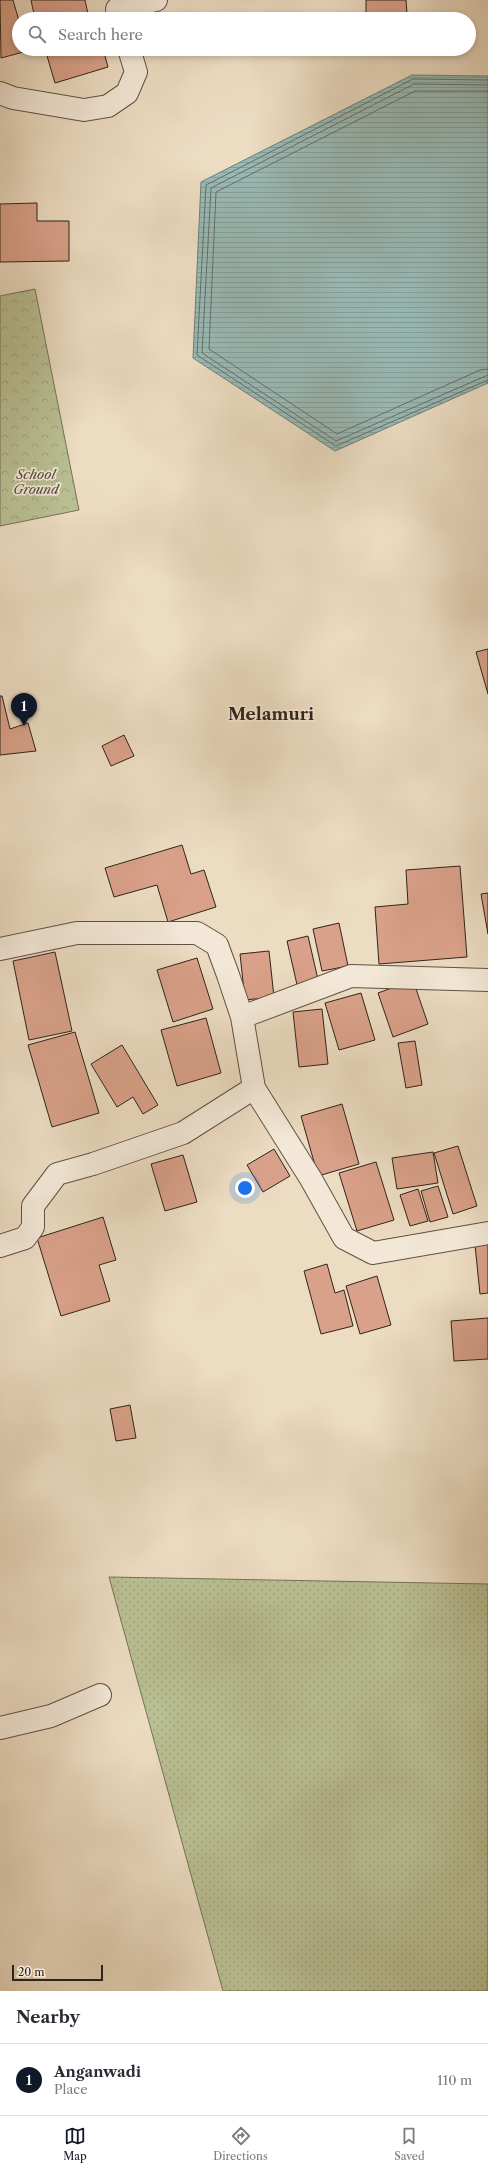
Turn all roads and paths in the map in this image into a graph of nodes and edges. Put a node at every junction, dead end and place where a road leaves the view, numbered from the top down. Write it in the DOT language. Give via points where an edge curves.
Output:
graph roads {
  1 [pos="156,0"];
  2 [pos="118,9"];
  3 [pos="131,56"];
  4 [pos="0,93"];
  5 [pos="0,949"];
  6 [pos="488,980"];
  7 [pos="242,1016"];
  8 [pos="254,1088"];
  9 [pos="488,1233"];
  10 [pos="0,1246"];
  11 [pos="100,1695"];
  12 [pos="0,1728"];
  1 -- 2 [label="street"];
  3 -- 4 [label="street" via="136,72 127,93 108,106 84,110 13,98"];
  5 -- 7 [label="street" via="77,933 197,934 217,945"];
  6 -- 7 [label="street" via="351,976"];
  7 -- 8 [label="street"];
  8 -- 9 [label="street" via="312,1179 344,1238 373,1253"];
  8 -- 10 [label="street" via="183,1133 57,1174 33,1206 33,1228 25,1238"];
  11 -- 12 [label="street" via="51,1716"];
}
